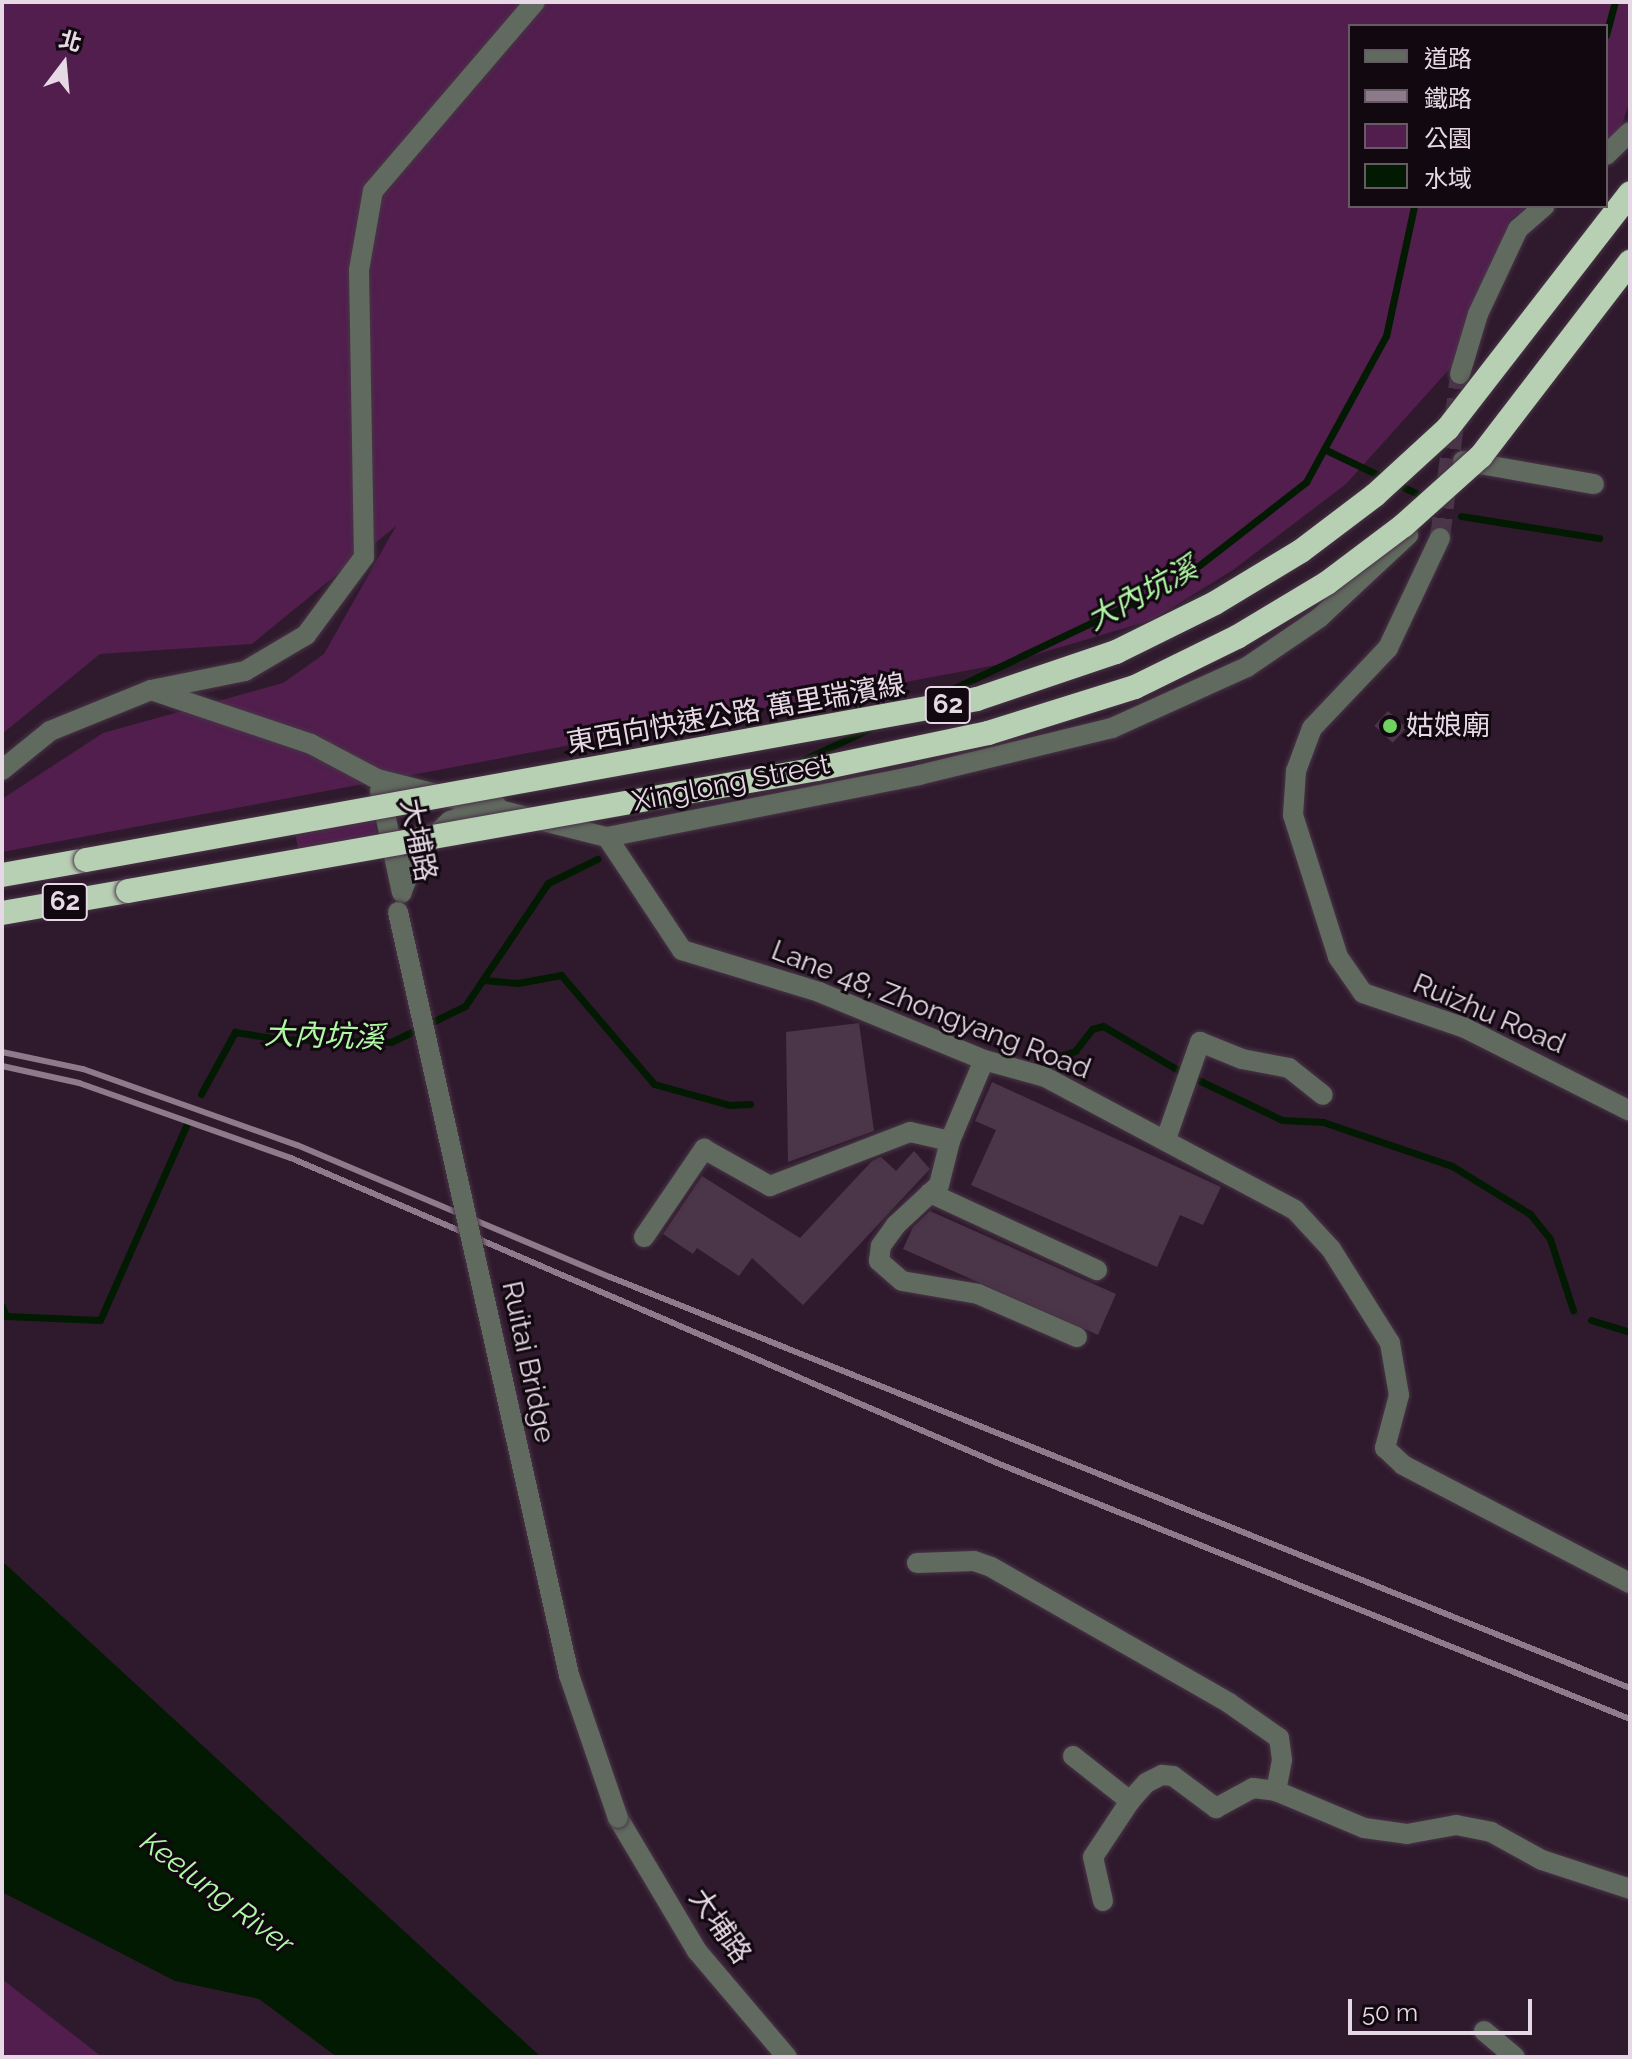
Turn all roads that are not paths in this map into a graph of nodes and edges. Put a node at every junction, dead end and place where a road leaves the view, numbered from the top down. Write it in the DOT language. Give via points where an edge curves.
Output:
graph roads {
  1 [pos="535,2"];
  2 [pos="1630,132"];
  3 [pos="1608,153"];
  4 [pos="1630,193"];
  5 [pos="1542,208"];
  6 [pos="1630,262"];
  7 [pos="1460,374"];
  8 [pos="1443,481"];
  9 [pos="1594,484"];
  10 [pos="1440,506"];
  11 [pos="1440,538"];
  12 [pos="151,690"];
  13 [pos="2,770"];
  14 [pos="377,779"];
  15 [pos="497,805"];
  16 [pos="607,837"];
  17 [pos="2,875"];
  18 [pos="400,902"];
  19 [pos="2,913"];
  20 [pos="984,1060"];
  21 [pos="1323,1095"];
  22 [pos="1630,1111"];
  23 [pos="1166,1139"];
  24 [pos="950,1141"];
  25 [pos="930,1193"];
  26 [pos="644,1237"];
  27 [pos="1097,1270"];
  28 [pos="1077,1337"];
  29 [pos="917,1563"];
  30 [pos="1630,1583"];
  31 [pos="1073,1756"];
  32 [pos="1276,1791"];
  33 [pos="1130,1801"];
  34 [pos="618,1818"];
  35 [pos="1630,1889"];
  36 [pos="1103,1901"];
  37 [pos="1484,2031"];
  38 [pos="787,2057"];
  39 [pos="1515,2057"];
  1 -- 12 [label="street" via="373,191 359,270 364,557 306,635 245,671"];
  2 -- 3 [label="street"];
  4 -- 17 [label="highway, 東西向快速公路 萬里瑞濱線 / 62, bridge" via="1448,428 1375,495 1301,551 1215,603 1116,652 977,699"];
  5 -- 7 [label="street" via="1518,229 1478,314"];
  6 -- 19 [label="highway, 62, bridge" via="1481,456 1404,525 1327,583 1237,637 1135,687 988,733 817,769"];
  8 -- 9 [label="street" via="1465,460"];
  10 -- 16 [label="street, Xinglong Street" via="1319,618 1247,667 1112,728 919,775"];
  11 -- 22 [label="street, Ruizhu Road" via="1388,648 1312,728 1296,771 1293,815 1338,957 1363,993 1465,1028"];
  12 -- 13 [label="street" via="50,731"];
  12 -- 14 [label="street, Xinglong Street" via="311,744"];
  14 -- 15 [label="street, Xinglong Street"];
  14 -- 18 [label="street, 大埔路"];
  15 -- 16 [label="street, Xinglong Street"];
  15 -- 18 [label="street" via="450,821 417,853"];
  16 -- 20 [label="street, Lane 48, Zhongyang Road" via="682,950 819,992"];
  18 -- 34 [label="street, Ruitai Bridge, bridge" via="569,1675"];
  20 -- 23 [label="street, Lane 48, Zhongyang Road" via="1045,1077"];
  20 -- 24 [label="street"];
  21 -- 23 [label="street" via="1289,1068 1242,1059 1200,1042"];
  23 -- 30 [label="street, Lane 48, Zhongyang Road" via="1295,1210 1331,1249 1390,1343 1399,1395 1385,1448 1403,1465"];
  24 -- 25 [label="street" via="939,1185"];
  24 -- 26 [label="street" via="910,1132 770,1186 704,1149"];
  25 -- 27 [label="street"];
  25 -- 28 [label="street" via="896,1225 881,1246 879,1261 902,1281 978,1294"];
  29 -- 32 [label="street" via="974,1561 991,1567 1229,1703 1279,1738 1282,1760"];
  31 -- 33 [label="street"];
  32 -- 33 [label="street" via="1253,1788 1216,1808 1173,1776 1162,1775"];
  32 -- 35 [label="street" via="1364,1828 1407,1834 1456,1825 1491,1832 1542,1860"];
  33 -- 36 [label="street" via="1093,1857"];
  34 -- 38 [label="street, 大埔路" via="697,1951"];
  37 -- 39 [label="street"];
}
